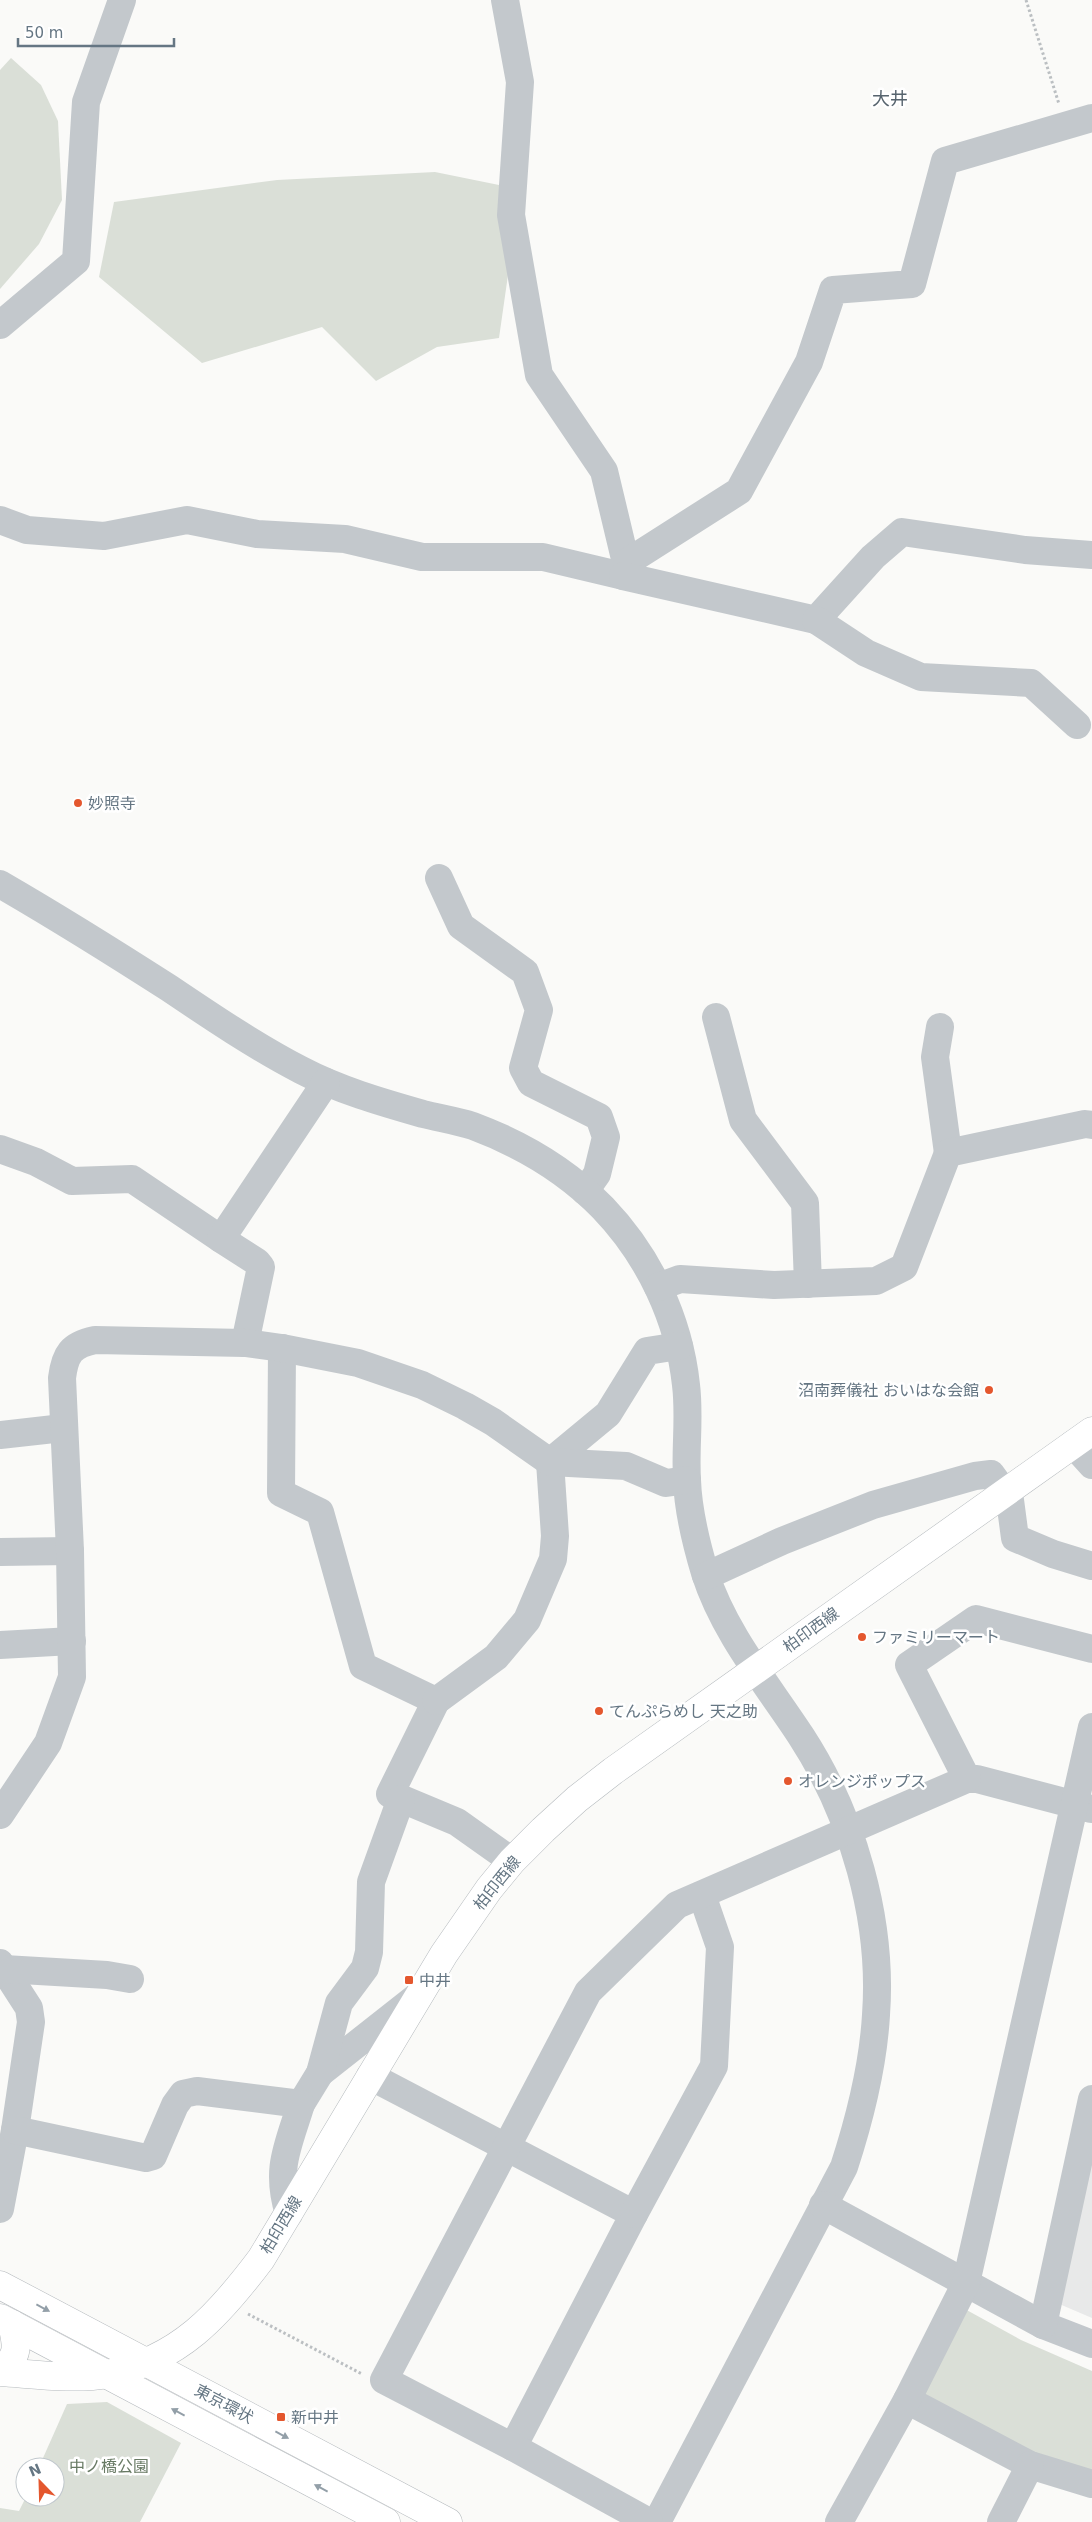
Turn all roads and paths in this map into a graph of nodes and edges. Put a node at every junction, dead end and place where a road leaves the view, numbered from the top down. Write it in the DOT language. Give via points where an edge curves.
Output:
graph roads {
  1 [pos="122,0"];
  2 [pos="505,0"];
  3 [pos="1026,0"];
  4 [pos="1092,118"];
  5 [pos="1065,126"];
  6 [pos="0,325"];
  7 [pos="0,520"];
  8 [pos="1092,555"];
  9 [pos="624,569"];
  10 [pos="816,620"];
  11 [pos="1077,725"];
  12 [pos="439,878"];
  13 [pos="0,884"];
  14 [pos="716,1017"];
  15 [pos="940,1026"];
  16 [pos="326,1082"];
  17 [pos="1092,1125"];
  18 [pos="0,1149"];
  19 [pos="948,1152"];
  20 [pos="584,1191"];
  21 [pos="221,1238"];
  22 [pos="808,1284"];
  23 [pos="658,1287"];
  24 [pos="244,1343"];
  25 [pos="679,1346"];
  26 [pos="282,1348"];
  27 [pos="63,1428"];
  28 [pos="0,1435"];
  29 [pos="1087,1452"];
  30 [pos="550,1462"];
  31 [pos="687,1480"];
  32 [pos="1004,1492"];
  33 [pos="70,1551"];
  34 [pos="0,1552"];
  35 [pos="1092,1566"];
  36 [pos="706,1576"];
  37 [pos="72,1641"];
  38 [pos="0,1645"];
  39 [pos="1092,1649"];
  40 [pos="756,1669"];
  41 [pos="436,1701"];
  42 [pos="1092,1727"];
  43 [pos="966,1779"];
  44 [pos="401,1799"];
  45 [pos="1083,1807"];
  46 [pos="0,1815"];
  47 [pos="848,1832"];
  48 [pos="512,1861"];
  49 [pos="702,1895"];
  50 [pos="2,1966"];
  51 [pos="130,1979"];
  52 [pos="420,1994"];
  53 [pos="320,2073"];
  54 [pos="370,2076"];
  55 [pos="1092,2099"];
  56 [pos="301,2104"];
  57 [pos="15,2130"];
  58 [pos="505,2148"];
  59 [pos="823,2206"];
  60 [pos="0,2209"];
  61 [pos="289,2214"];
  62 [pos="634,2214"];
  63 [pos="966,2283"];
  64 [pos="0,2285"];
  65 [pos="246,2312"];
  66 [pos="6,2321"];
  67 [pos="1043,2325"];
  68 [pos="1092,2344"];
  69 [pos="146,2363"];
  70 [pos="0,2371"];
  71 [pos="105,2374"];
  72 [pos="384,2380"];
  73 [pos="907,2400"];
  74 [pos="513,2447"];
  75 [pos="1030,2464"];
  76 [pos="1092,2484"];
  77 [pos="386,2522"];
  78 [pos="448,2522"];
  79 [pos="649,2522"];
  80 [pos="657,2522"];
  81 [pos="839,2522"];
  82 [pos="1000,2522"];
  1 -- 6 [label="street" via="86,102 76,261"];
  2 -- 9 [label="street" via="520,82 510,215 539,375 604,471"];
  3 -- 5 [label="path"];
  4 -- 5 [label="street"];
  5 -- 9 [label="street" via="945,160 912,284 833,290 809,362 740,491"];
  7 -- 9 [label="street" via="27,530 104,536 187,520 257,534 346,539 422,557 543,557"];
  8 -- 10 [label="street" via="1024,550 902,532 873,557"];
  9 -- 10 [label="street"];
  10 -- 11 [label="street" via="866,653 921,677 1031,683"];
  12 -- 20 [label="street" via="461,926 525,972 539,1010 523,1068 531,1083 599,1117 606,1137 596,1174"];
  13 -- 16 [label="street" via="255,1045"];
  14 -- 22 [label="street" via="744,1120 805,1203"];
  15 -- 19 [label="street" via="935,1057"];
  16 -- 20 [label="street" via="373,1100 470,1125 555,1168"];
  16 -- 21 [label="street"];
  17 -- 19 [label="street"];
  18 -- 21 [label="street" via="36,1162 72,1181 132,1179"];
  19 -- 22 [label="street" via="904,1267 876,1281"];
  20 -- 23 [label="street" via="622,1230"];
  21 -- 24 [label="street" via="261,1267"];
  22 -- 23 [label="street" via="680,1279"];
  23 -- 25 [label="street"];
  24 -- 26 [label="street"];
  24 -- 27 [label="street" via="95,1340 80,1343 64,1362"];
  25 -- 30 [label="street" via="647,1352 608,1414"];
  25 -- 31 [label="street" via="688,1408"];
  26 -- 30 [label="street" via="358,1363 422,1385 493,1422"];
  26 -- 41 [label="street" via="281,1493 320,1512 363,1666"];
  27 -- 28 [label="street"];
  27 -- 33 [label="street"];
  29 -- 32 [label="main road, 柏印西線"];
  30 -- 31 [label="street" via="626,1466 666,1483"];
  30 -- 41 [label="street" via="553,1559 527,1620 496,1657"];
  31 -- 36 [label="street"];
  32 -- 35 [label="street" via="1010,1500 1015,1538"];
  32 -- 36 [label="street" via="991,1474 975,1476 873,1505"];
  32 -- 40 [label="main road, 柏印西線"];
  33 -- 34 [label="street"];
  33 -- 37 [label="street"];
  36 -- 40 [label="street" via="720,1610"];
  37 -- 38 [label="street"];
  37 -- 46 [label="street" via="72,1677 48,1743"];
  39 -- 43 [label="street" via="976,1619 909,1665"];
  40 -- 47 [label="street" via="810,1753"];
  40 -- 48 [label="main road, 柏印西線" via="577,1799"];
  41 -- 44 [label="street" via="390,1794"];
  42 -- 45 [label="street"];
  43 -- 45 [label="street" via="977,1779"];
  43 -- 47 [label="street"];
  44 -- 48 [label="street" via="457,1822"];
  44 -- 53 [label="street" via="371,1882 369,1952 365,1968 339,2002"];
  45 -- 63 [label="street"];
  47 -- 49 [label="street"];
  47 -- 59 [label="street" via="869,1909 875,1948 877,2013 858,2123 844,2167"];
  48 -- 52 [label="main road, 柏印西線" via="473,1911"];
  49 -- 58 [label="street" via="678,1905 588,1992"];
  49 -- 62 [label="street" via="720,1947 714,2066"];
  50 -- 51 [label="street"];
  50 -- 57 [label="street" via="29,2008 31,2022"];
  52 -- 53 [label="street"];
  52 -- 54 [label="main road, 柏印西線"];
  53 -- 56 [label="street"];
  54 -- 58 [label="street"];
  54 -- 61 [label="main road, 柏印西線"];
  55 -- 67 [label="street"];
  56 -- 57 [label="street" via="197,2091 183,2094 175,2104 153,2156 146,2158"];
  56 -- 61 [label="street" via="282,2167 282,2193"];
  57 -- 60 [label="street"];
  58 -- 62 [label="street"];
  58 -- 72 [label="street"];
  59 -- 63 [label="street"];
  59 -- 80 [label="street"];
  61 -- 69 [label="main road, 柏印西線" via="261,2259 218,2312 196,2334"];
  62 -- 74 [label="street"];
  63 -- 67 [label="street"];
  63 -- 73 [label="street"];
  64 -- 69 [label="main road, 東京環状, one-way"];
  65 -- 72 [label="path" via="367,2377"];
  66 -- 70 [label="main road" via="17,2343 10,2363"];
  66 -- 71 [label="main road, 東京環状"];
  67 -- 68 [label="street"];
  69 -- 71 [label="main road, 柏印西線"];
  69 -- 78 [label="main road, 東京環状, one-way"];
  70 -- 71 [label="main road, 柏印西線"];
  77 -- 71 [label="main road, 東京環状, one-way"];
  72 -- 74 [label="street"];
  73 -- 75 [label="street"];
  73 -- 81 [label="street"];
  74 -- 79 [label="street"];
  75 -- 76 [label="street"];
  75 -- 82 [label="street"];
}
